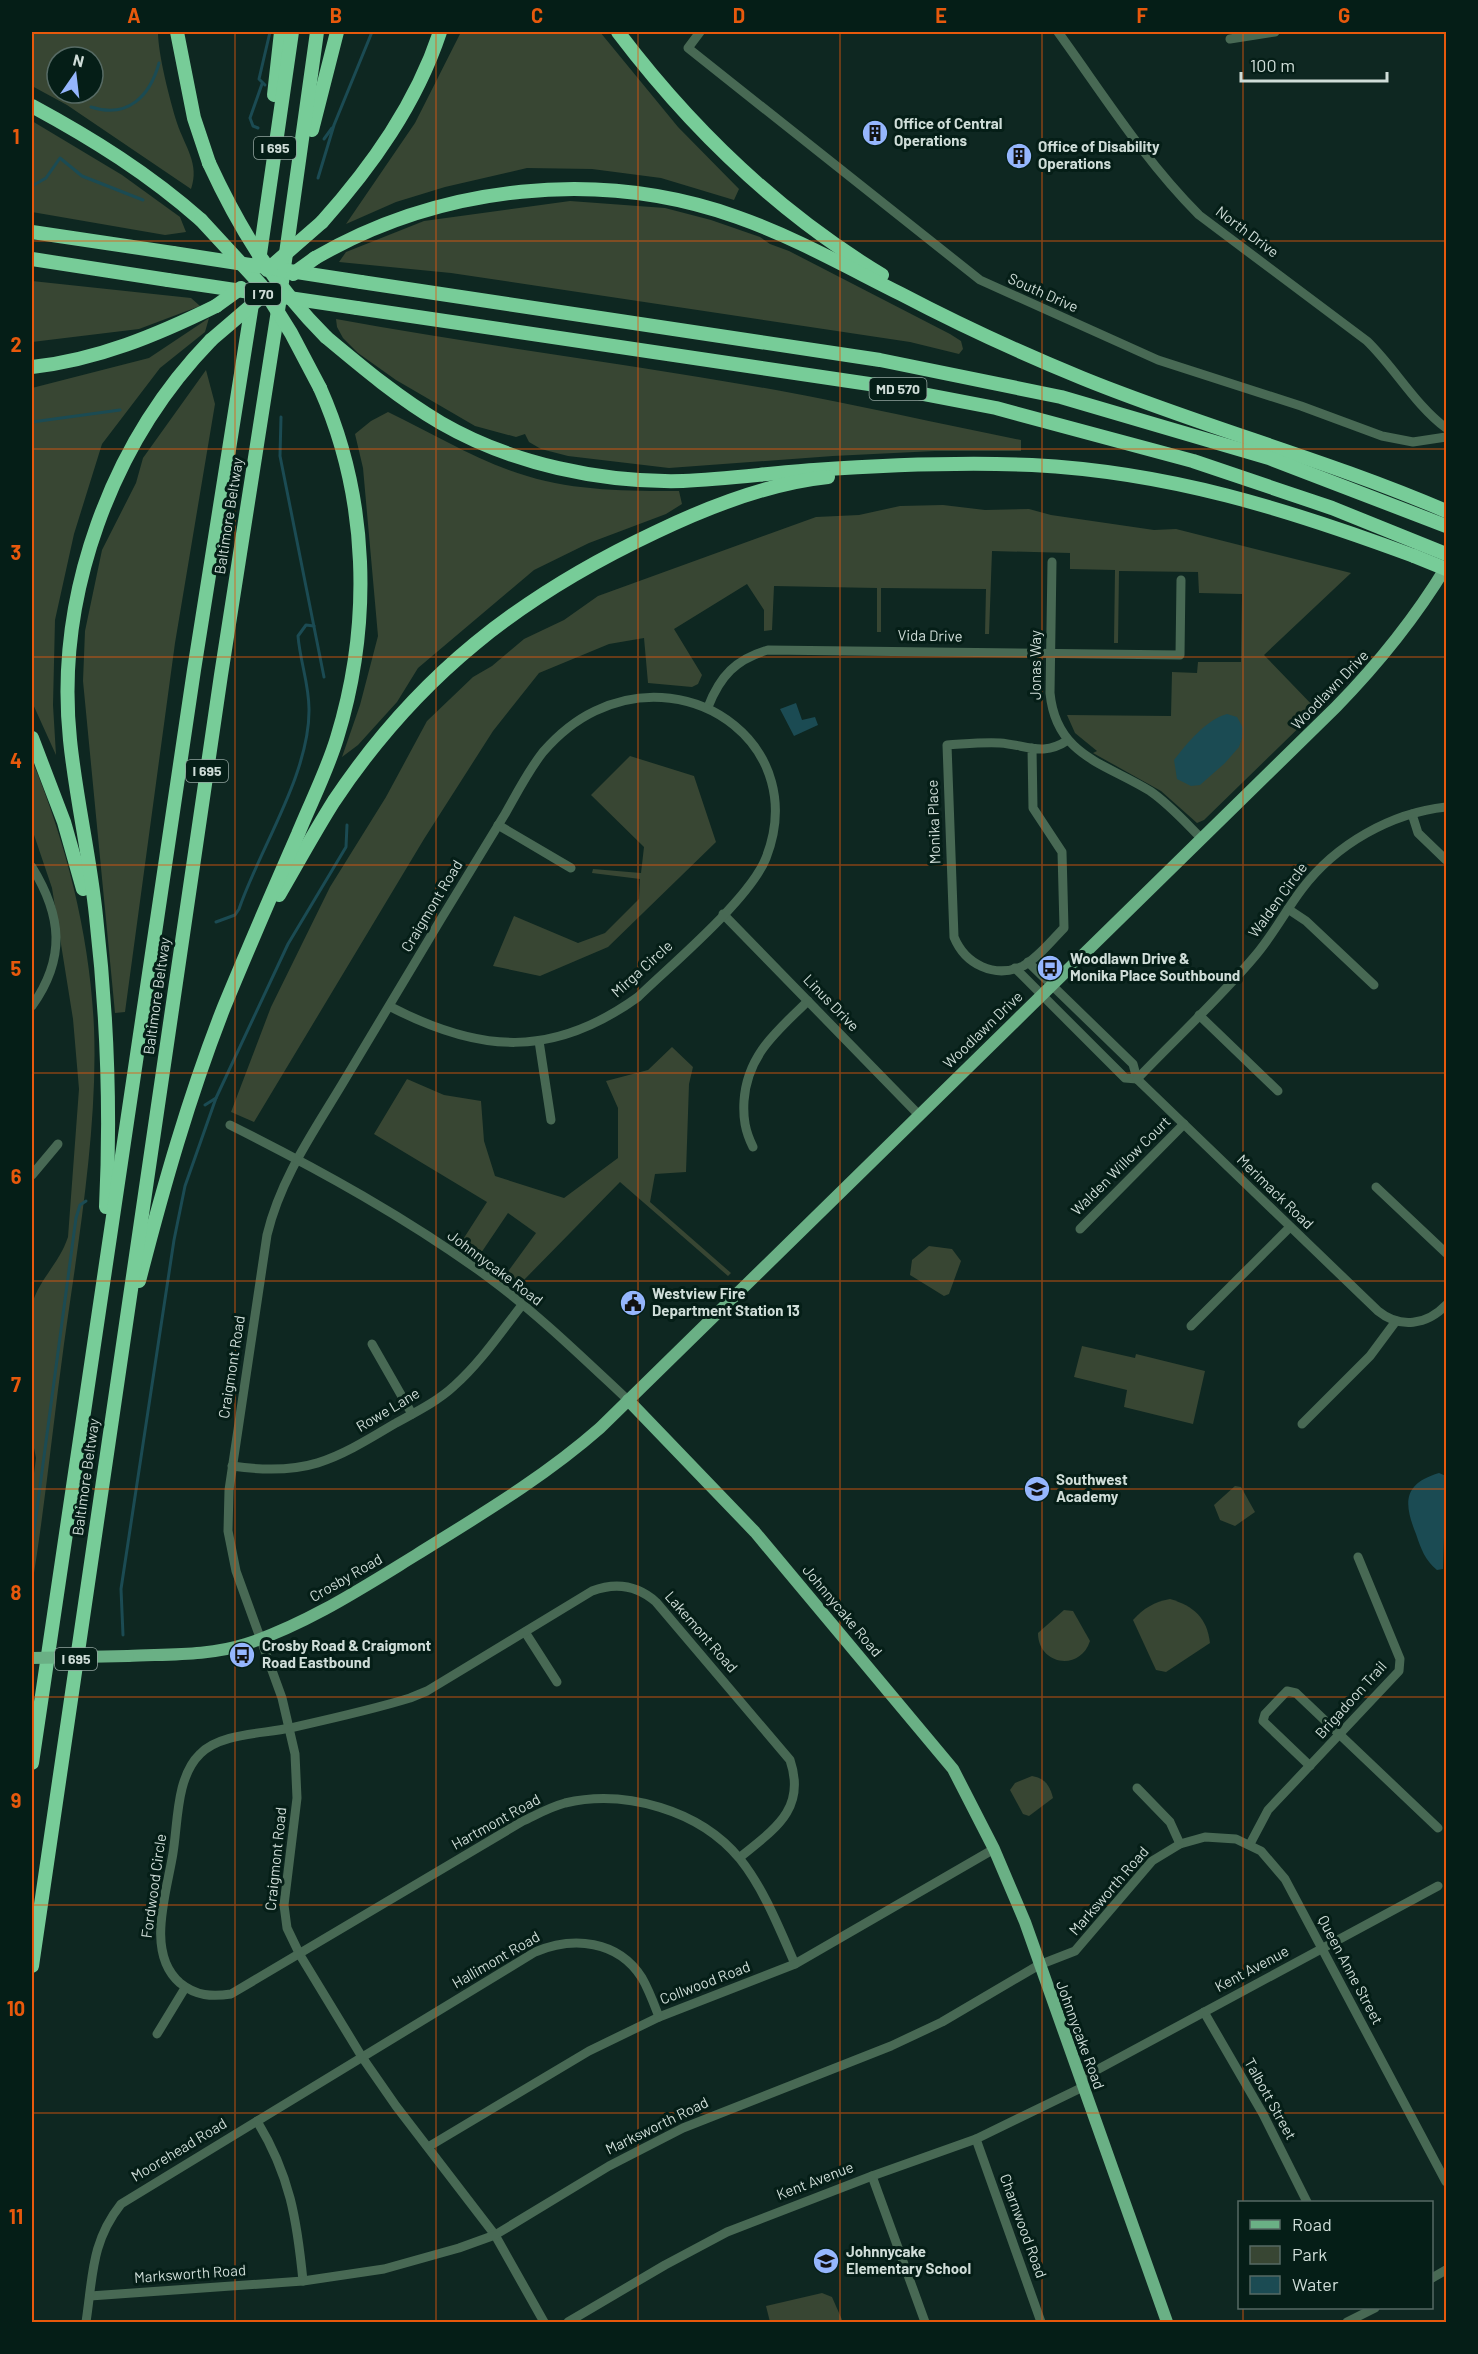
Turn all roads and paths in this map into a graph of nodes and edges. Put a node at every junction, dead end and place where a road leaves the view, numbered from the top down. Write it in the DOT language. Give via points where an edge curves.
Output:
graph roads {
  1 [pos="177,32"];
  2 [pos="281,32"];
  3 [pos="292,32"];
  4 [pos="317,32"];
  5 [pos="337,32"];
  6 [pos="440,32"];
  7 [pos="618,32"];
  8 [pos="700,32"];
  9 [pos="1058,32"];
  10 [pos="1275,32"];
  11 [pos="1230,39"];
  12 [pos="32,106"];
  13 [pos="297,190"];
  14 [pos="32,232"];
  15 [pos="32,259"];
  16 [pos="258,265"];
  17 [pos="361,282"];
  18 [pos="357,308"];
  19 [pos="985,335"];
  20 [pos="32,367"];
  21 [pos="1446,428"];
  22 [pos="1446,437"];
  23 [pos="971,465"];
  24 [pos="1439,513"];
  25 [pos="1446,526"];
  26 [pos="1446,554"];
  27 [pos="1052,562"];
  28 [pos="1446,568"];
  29 [pos="1181,580"];
  30 [pos="1051,654"];
  31 [pos="708,707"];
  32 [pos="32,738"];
  33 [pos="1068,740"];
  34 [pos="1032,748"];
  35 [pos="1446,807"];
  36 [pos="1412,814"];
  37 [pos="498,825"];
  38 [pos="1201,838"];
  39 [pos="770,848"];
  40 [pos="1446,860"];
  41 [pos="32,867"];
  42 [pos="571,868"];
  43 [pos="1288,909"];
  44 [pos="723,914"];
  45 [pos="248,952"];
  46 [pos="101,965"];
  47 [pos="1022,965"];
  48 [pos="1051,985"];
  49 [pos="1374,985"];
  50 [pos="1041,994"];
  51 [pos="807,1000"];
  52 [pos="32,1006"];
  53 [pos="389,1006"];
  54 [pos="1199,1015"];
  55 [pos="539,1041"];
  56 [pos="1137,1079"];
  57 [pos="1278,1091"];
  58 [pos="918,1114"];
  59 [pos="551,1120"];
  60 [pos="1184,1124"];
  61 [pos="230,1125"];
  62 [pos="58,1144"];
  63 [pos="753,1147"];
  64 [pos="297,1158"];
  65 [pos="32,1174"];
  66 [pos="1376,1187"];
  67 [pos="1290,1227"];
  68 [pos="1080,1229"];
  69 [pos="1446,1253"];
  70 [pos="103,1281"];
  71 [pos="522,1305"];
  72 [pos="1446,1305"];
  73 [pos="1396,1321"];
  74 [pos="1191,1326"];
  75 [pos="372,1344"];
  76 [pos="121,1353"];
  77 [pos="628,1400"];
  78 [pos="412,1414"];
  79 [pos="1302,1424"];
  80 [pos="232,1466"];
  81 [pos="1358,1557"];
  82 [pos="525,1632"];
  83 [pos="260,1638"];
  84 [pos="32,1658"];
  85 [pos="557,1682"];
  86 [pos="290,1728"];
  87 [pos="1341,1734"];
  88 [pos="32,1763"];
  89 [pos="1310,1766"];
  90 [pos="1137,1788"];
  91 [pos="1438,1828"];
  92 [pos="1180,1844"];
  93 [pos="1250,1844"];
  94 [pos="994,1849"];
  95 [pos="739,1858"];
  96 [pos="1438,1886"];
  97 [pos="1323,1948"];
  98 [pos="300,1955"];
  99 [pos="795,1964"];
  100 [pos="1039,1965"];
  101 [pos="32,1966"];
  102 [pos="185,1988"];
  103 [pos="1204,2012"];
  104 [pos="659,2017"];
  105 [pos="157,2034"];
  106 [pos="362,2057"];
  107 [pos="1081,2083"];
  108 [pos="257,2121"];
  109 [pos="976,2139"];
  110 [pos="428,2147"];
  111 [pos="872,2176"];
  112 [pos="1446,2182"];
  113 [pos="1306,2201"];
  114 [pos="495,2235"];
  115 [pos="303,2282"];
  116 [pos="90,2296"];
  117 [pos="1369,2309"];
  118 [pos="86,2322"];
  119 [pos="544,2322"];
  120 [pos="568,2322"];
  121 [pos="924,2322"];
  122 [pos="1041,2322"];
  123 [pos="1167,2322"];
  124 [pos="1347,2322"];
  1 -- 23 [label="highway, bridge" via="194,118 209,163 270,274 326,338 379,381 443,424 509,452 585,474 682,481 818,470"];
  2 -- 16 [label="highway"];
  3 -- 16 [label="highway, Baltimore Beltway / I 695"];
  4 -- 13 [label="highway, Baltimore Beltway / I 695"];
  5 -- 13 [label="highway"];
  6 -- 20 [label="highway, bridge" via="405,111 352,188 322,222 269,269 216,306 179,324 108,351"];
  7 -- 19 [label="highway" via="696,124 777,200 867,266"];
  8 -- 22 [label="street, South Drive" via="688,48 980,280 1158,360 1382,436 1413,442"];
  9 -- 21 [label="street, North Drive" via="1180,196 1199,215 1367,341 1387,360 1421,405"];
  10 -- 11 [label="street"];
  12 -- 45 [label="highway, bridge" via="163,187 201,220 261,285 320,388 346,461 360,543 355,652 337,738"];
  13 -- 76 [label="highway, Baltimore Beltway / I 695"];
  14 -- 17 [label="highway, I 70, bridge"];
  15 -- 18 [label="highway, I 70, bridge"];
  16 -- 70 [label="highway, Baltimore Beltway / I 695"];
  17 -- 24 [label="highway, MD 570" via="880,360 1051,395 1269,458"];
  18 -- 26 [label="highway, MD 570" via="876,385 996,408 1193,461 1332,508"];
  19 -- 24 [label="highway" via="1117,392 1344,471"];
  19 -- 46 [label="highway, bridge" via="764,227 706,207 647,195 549,190 481,197 422,211 353,236 264,294 212,340 144,425 109,494 94,535 70,657 69,739"];
  23 -- 28 [label="highway, bridge" via="1085,468 1201,488 1327,524"];
  23 -- 45 [label="highway" via="819,478 772,489 682,519 581,568 542,592 468,648 408,705 385,733 334,802"];
  24 -- 25 [label="highway, MD 570"];
  27 -- 30 [label="street, Jonas Way"];
  28 -- 38 [label="main road, Woodlawn Drive" via="1374,668"];
  29 -- 30 [label="street, Vida Drive" via="1180,655"];
  30 -- 31 [label="street, Vida Drive" via="768,650 730,668"];
  30 -- 33 [label="street, Jonas Way" via="1052,709"];
  31 -- 37 [label="street, Craigmont Road" via="656,696 636,697 593,712 544,752"];
  31 -- 39 [label="street, Craigmont Road" via="748,738 767,768 774,798"];
  32 -- 46 [label="highway" via="78,865"];
  33 -- 34 [label="street, Monika Place" via="1050,749"];
  33 -- 38 [label="street, Jonas Way" via="1081,754 1157,796"];
  34 -- 47 [label="street" via="1033,808 1062,852 1064,928"];
  34 -- 47 [label="street, Monika Place" via="1000,743 947,745 954,937 963,954 980,966 994,971"];
  35 -- 36 [label="street, Walden Circle"];
  36 -- 40 [label="street" via="1418,832"];
  36 -- 43 [label="street, Walden Circle" via="1369,832 1338,851"];
  37 -- 42 [label="street"];
  37 -- 53 [label="street, Craigmont Road"];
  38 -- 48 [label="main road, Woodlawn Drive"];
  39 -- 44 [label="street, Mirga Circle" via="756,878"];
  41 -- 52 [label="street" via="52,912 57,938 54,967"];
  43 -- 49 [label="street"];
  43 -- 54 [label="street, Walden Circle" via="1254,957"];
  44 -- 51 [label="street, Linus Drive"];
  44 -- 55 [label="street, Mirga Circle" via="620,1010 578,1030"];
  45 -- 76 [label="highway" via="182,1125"];
  46 -- 70 [label="highway" via="108,1031 109,1104"];
  47 -- 48 [label="street, Merimack Road"];
  47 -- 50 [label="street, Merimack Road"];
  48 -- 50 [label="main road, Woodlawn Drive"];
  48 -- 56 [label="street, Merimack Road" via="1133,1064"];
  50 -- 56 [label="street, Merimack Road" via="1125,1078"];
  50 -- 58 [label="main road, Woodlawn Drive"];
  51 -- 58 [label="street, Linus Drive"];
  51 -- 63 [label="street" via="766,1042 751,1068 746,1082 744,1125"];
  53 -- 55 [label="street, Mirga Circle" via="424,1024 465,1038 513,1043"];
  53 -- 64 [label="street, Craigmont Road"];
  54 -- 56 [label="street, Walden Circle"];
  54 -- 57 [label="street"];
  55 -- 59 [label="street"];
  56 -- 60 [label="street, Merimack Road"];
  58 -- 77 [label="main road, Woodlawn Drive"];
  60 -- 67 [label="street, Merimack Road"];
  60 -- 68 [label="street, Walden Willow Court"];
  61 -- 64 [label="street, Johnnycake Road"];
  62 -- 65 [label="street"];
  64 -- 71 [label="street, Johnnycake Road" via="397,1216"];
  64 -- 80 [label="street, Craigmont Road" via="267,1235"];
  66 -- 69 [label="street"];
  67 -- 73 [label="street, Merimack Road" via="1378,1311"];
  67 -- 74 [label="street"];
  70 -- 88 [label="highway, Baltimore Beltway / I 695"];
  71 -- 77 [label="street, Johnnycake Road"];
  71 -- 78 [label="street, Rowe Lane" via="463,1378"];
  72 -- 73 [label="street" via="1430,1318 1412,1323"];
  73 -- 79 [label="street" via="1370,1356"];
  75 -- 78 [label="street"];
  76 -- 101 [label="highway, Baltimore Beltway / I 695"];
  77 -- 83 [label="main road, Crosby Road" via="566,1458 531,1484 342,1599"];
  77 -- 94 [label="main road, Johnnycake Road" via="724,1498 934,1744 966,1791"];
  78 -- 80 [label="street, Rowe Lane" via="345,1454 314,1466 278,1470"];
  80 -- 83 [label="street, Craigmont Road" via="227,1510 231,1550"];
  81 -- 87 [label="street, Brigadoon Trail" via="1400,1665 1396,1677"];
  82 -- 85 [label="street"];
  82 -- 86 [label="street, Lakemont Road" via="410,1698"];
  82 -- 95 [label="street, Lakemont Road" via="603,1587 627,1586 656,1602 782,1749 794,1772 794,1796 786,1815"];
  83 -- 84 [label="main road, Crosby Road, bridge" via="211,1651"];
  83 -- 86 [label="street, Craigmont Road"];
  86 -- 98 [label="street, Craigmont Road" via="297,1798 284,1905 287,1928"];
  86 -- 102 [label="street, Fordwood Circle" via="210,1745 186,1775 161,1935 165,1962"];
  87 -- 89 [label="street, Brigadoon Trail"];
  87 -- 89 [label="street" via="1296,1693 1283,1694 1263,1721"];
  87 -- 91 [label="street"];
  89 -- 93 [label="street, Brigadoon Trail" via="1268,1810"];
  90 -- 92 [label="street" via="1170,1822"];
  92 -- 93 [label="street, Queen Anne Street" via="1217,1836"];
  92 -- 100 [label="street, Marksworth Road" via="1152,1861 1075,1951"];
  93 -- 97 [label="street, Queen Anne Street" via="1268,1858 1285,1880"];
  94 -- 99 [label="street, Collwood Road"];
  94 -- 100 [label="main road, Johnnycake Road"];
  95 -- 98 [label="street, Hartmont Road" via="706,1830 670,1811 624,1800 564,1804 523,1821"];
  95 -- 99 [label="street, Hartmont Road" via="766,1900"];
  96 -- 97 [label="street, Kent Avenue"];
  97 -- 103 [label="street, Kent Avenue"];
  97 -- 112 [label="street, Queen Anne Street"];
  98 -- 102 [label="street" via="231,1994 206,1996"];
  98 -- 106 [label="street, Craigmont Road"];
  99 -- 104 [label="street, Collwood Road"];
  100 -- 107 [label="main road, Johnnycake Road"];
  100 -- 114 [label="street, Marksworth Road" via="916,2035 649,2144"];
  102 -- 105 [label="street"];
  103 -- 107 [label="street, Kent Avenue"];
  103 -- 113 [label="street, Talbott Street" via="1263,2114"];
  104 -- 106 [label="street, Hallimont Road" via="642,1977 624,1958 588,1943 561,1943 535,1952"];
  104 -- 110 [label="street, Collwood Road" via="557,2068"];
  106 -- 108 [label="street, Moorehead Road"];
  106 -- 110 [label="street, Craigmont Road"];
  107 -- 109 [label="street, Kent Avenue"];
  107 -- 123 [label="main road, Johnnycake Road"];
  108 -- 115 [label="street" via="279,2161 291,2194"];
  108 -- 116 [label="street, Moorehead Road" via="121,2204 102,2231"];
  109 -- 111 [label="street, Kent Avenue"];
  109 -- 122 [label="street, Charnwood Road"];
  110 -- 114 [label="street, Craigmont Road"];
  111 -- 120 [label="street, Kent Avenue" via="727,2232"];
  111 -- 121 [label="street"];
  114 -- 115 [label="street, Marksworth Road" via="384,2269"];
  114 -- 119 [label="street, Craigmont Road"];
  115 -- 116 [label="street, Marksworth Road"];
  116 -- 118 [label="street, Moorehead Road"];
  117 -- 124 [label="street"];
}
